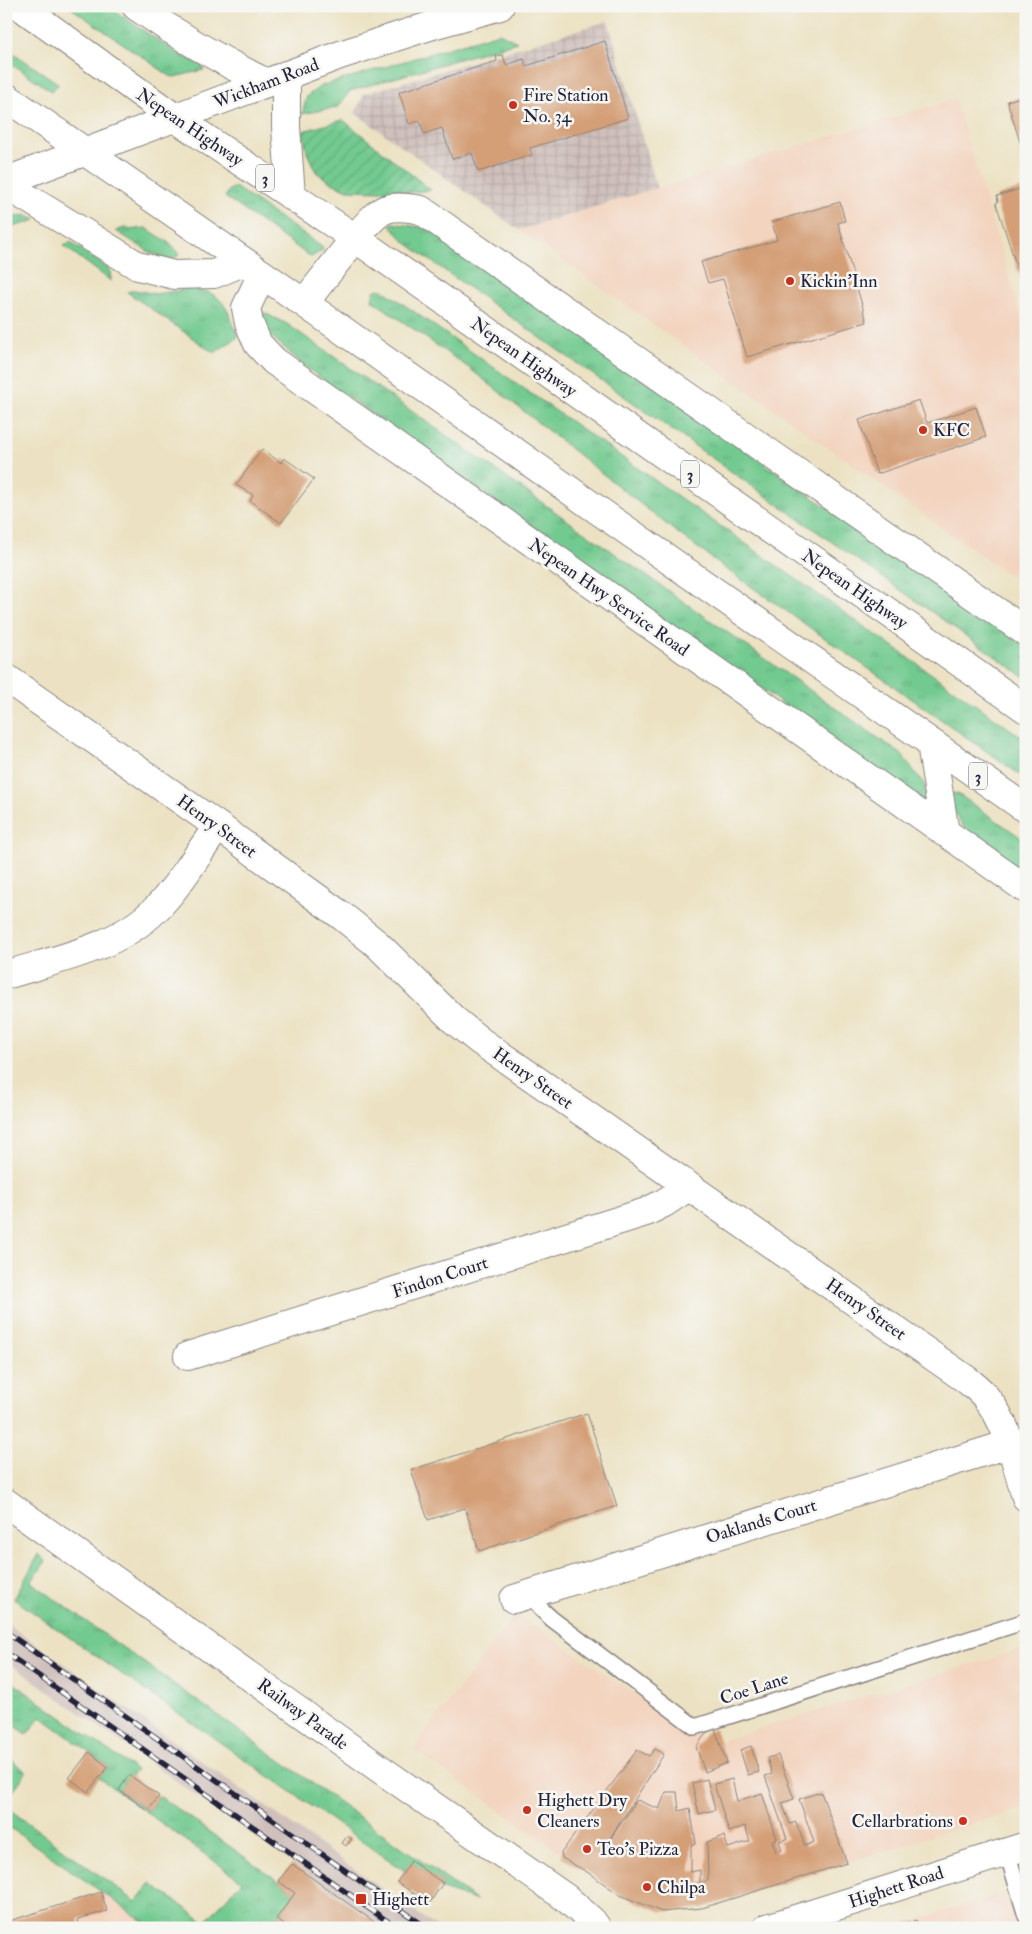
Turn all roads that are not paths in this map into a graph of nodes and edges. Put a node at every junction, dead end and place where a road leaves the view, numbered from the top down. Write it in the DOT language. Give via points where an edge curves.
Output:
graph roads {
  1 [pos="20,6"];
  2 [pos="136,6"];
  3 [pos="500,6"];
  4 [pos="276,79"];
  5 [pos="6,97"];
  6 [pos="175,118"];
  7 [pos="84,152"];
  8 [pos="6,181"];
  9 [pos="6,185"];
  10 [pos="291,196"];
  11 [pos="355,238"];
  12 [pos="253,268"];
  13 [pos="304,303"];
  14 [pos="1020,622"];
  15 [pos="6,678"];
  16 [pos="1026,709"];
  17 [pos="931,743"];
  18 [pos="1026,809"];
  19 [pos="218,826"];
  20 [pos="945,833"];
  21 [pos="1026,890"];
  22 [pos="6,975"];
  23 [pos="688,1187"];
  24 [pos="188,1356"];
  25 [pos="1009,1444"];
  26 [pos="1026,1497"];
  27 [pos="6,1503"];
  28 [pos="522,1596"];
  29 [pos="1026,1621"];
  30 [pos="1016,1849"];
  31 [pos="1026,1916"];
  32 [pos="597,1928"];
  33 [pos="767,1928"];
  1 -- 6 [label="main road, Nepean Highway / 3"];
  2 -- 4 [label="main road" via="224,63"];
  3 -- 4 [label="main road, Wickham Road" via="340,54"];
  4 -- 6 [label="main road, Wickham Road"];
  4 -- 10 [label="main road" via="286,128"];
  5 -- 7 [label="main road, 3"];
  6 -- 7 [label="main road, Wickham Road"];
  6 -- 10 [label="main road, Nepean Highway / 3"];
  7 -- 8 [label="main road, Wickham Road"];
  7 -- 12 [label="main road, 3"];
  9 -- 12 [label="main road" via="138,266 174,275 214,274"];
  10 -- 11 [label="main road, Nepean Highway / 3"];
  11 -- 13 [label="main road"];
  11 -- 14 [label="main road" via="380,210 396,207 421,210"];
  11 -- 16 [label="main road, Nepean Highway / 3"];
  12 -- 13 [label="main road, 3"];
  12 -- 20 [label="main road, Nepean Hwy Service Road" via="246,308 249,323 258,344 274,361"];
  13 -- 17 [label="main road, 3"];
  15 -- 19 [label="main road, Henry Street"];
  17 -- 18 [label="main road, 3"];
  17 -- 20 [label="main road"];
  19 -- 22 [label="main road" via="156,909 118,938"];
  19 -- 23 [label="main road, Henry Street" via="377,944 454,1020 480,1041"];
  20 -- 21 [label="main road, Nepean Hwy Service Road"];
  23 -- 24 [label="main road, Findon Court" via="646,1212"];
  23 -- 25 [label="main road, Henry Street" via="967,1380 987,1398"];
  25 -- 26 [label="main road, Henry Street"];
  25 -- 28 [label="main road, Oaklands Court"];
  27 -- 32 [label="main road, Railway Parade" via="566,1898"];
  28 -- 29 [label="lane, Coe Lane" via="695,1726"];
  30 -- 31 [label="lane"];
  30 -- 33 [label="main road, Highett Road"];
}
